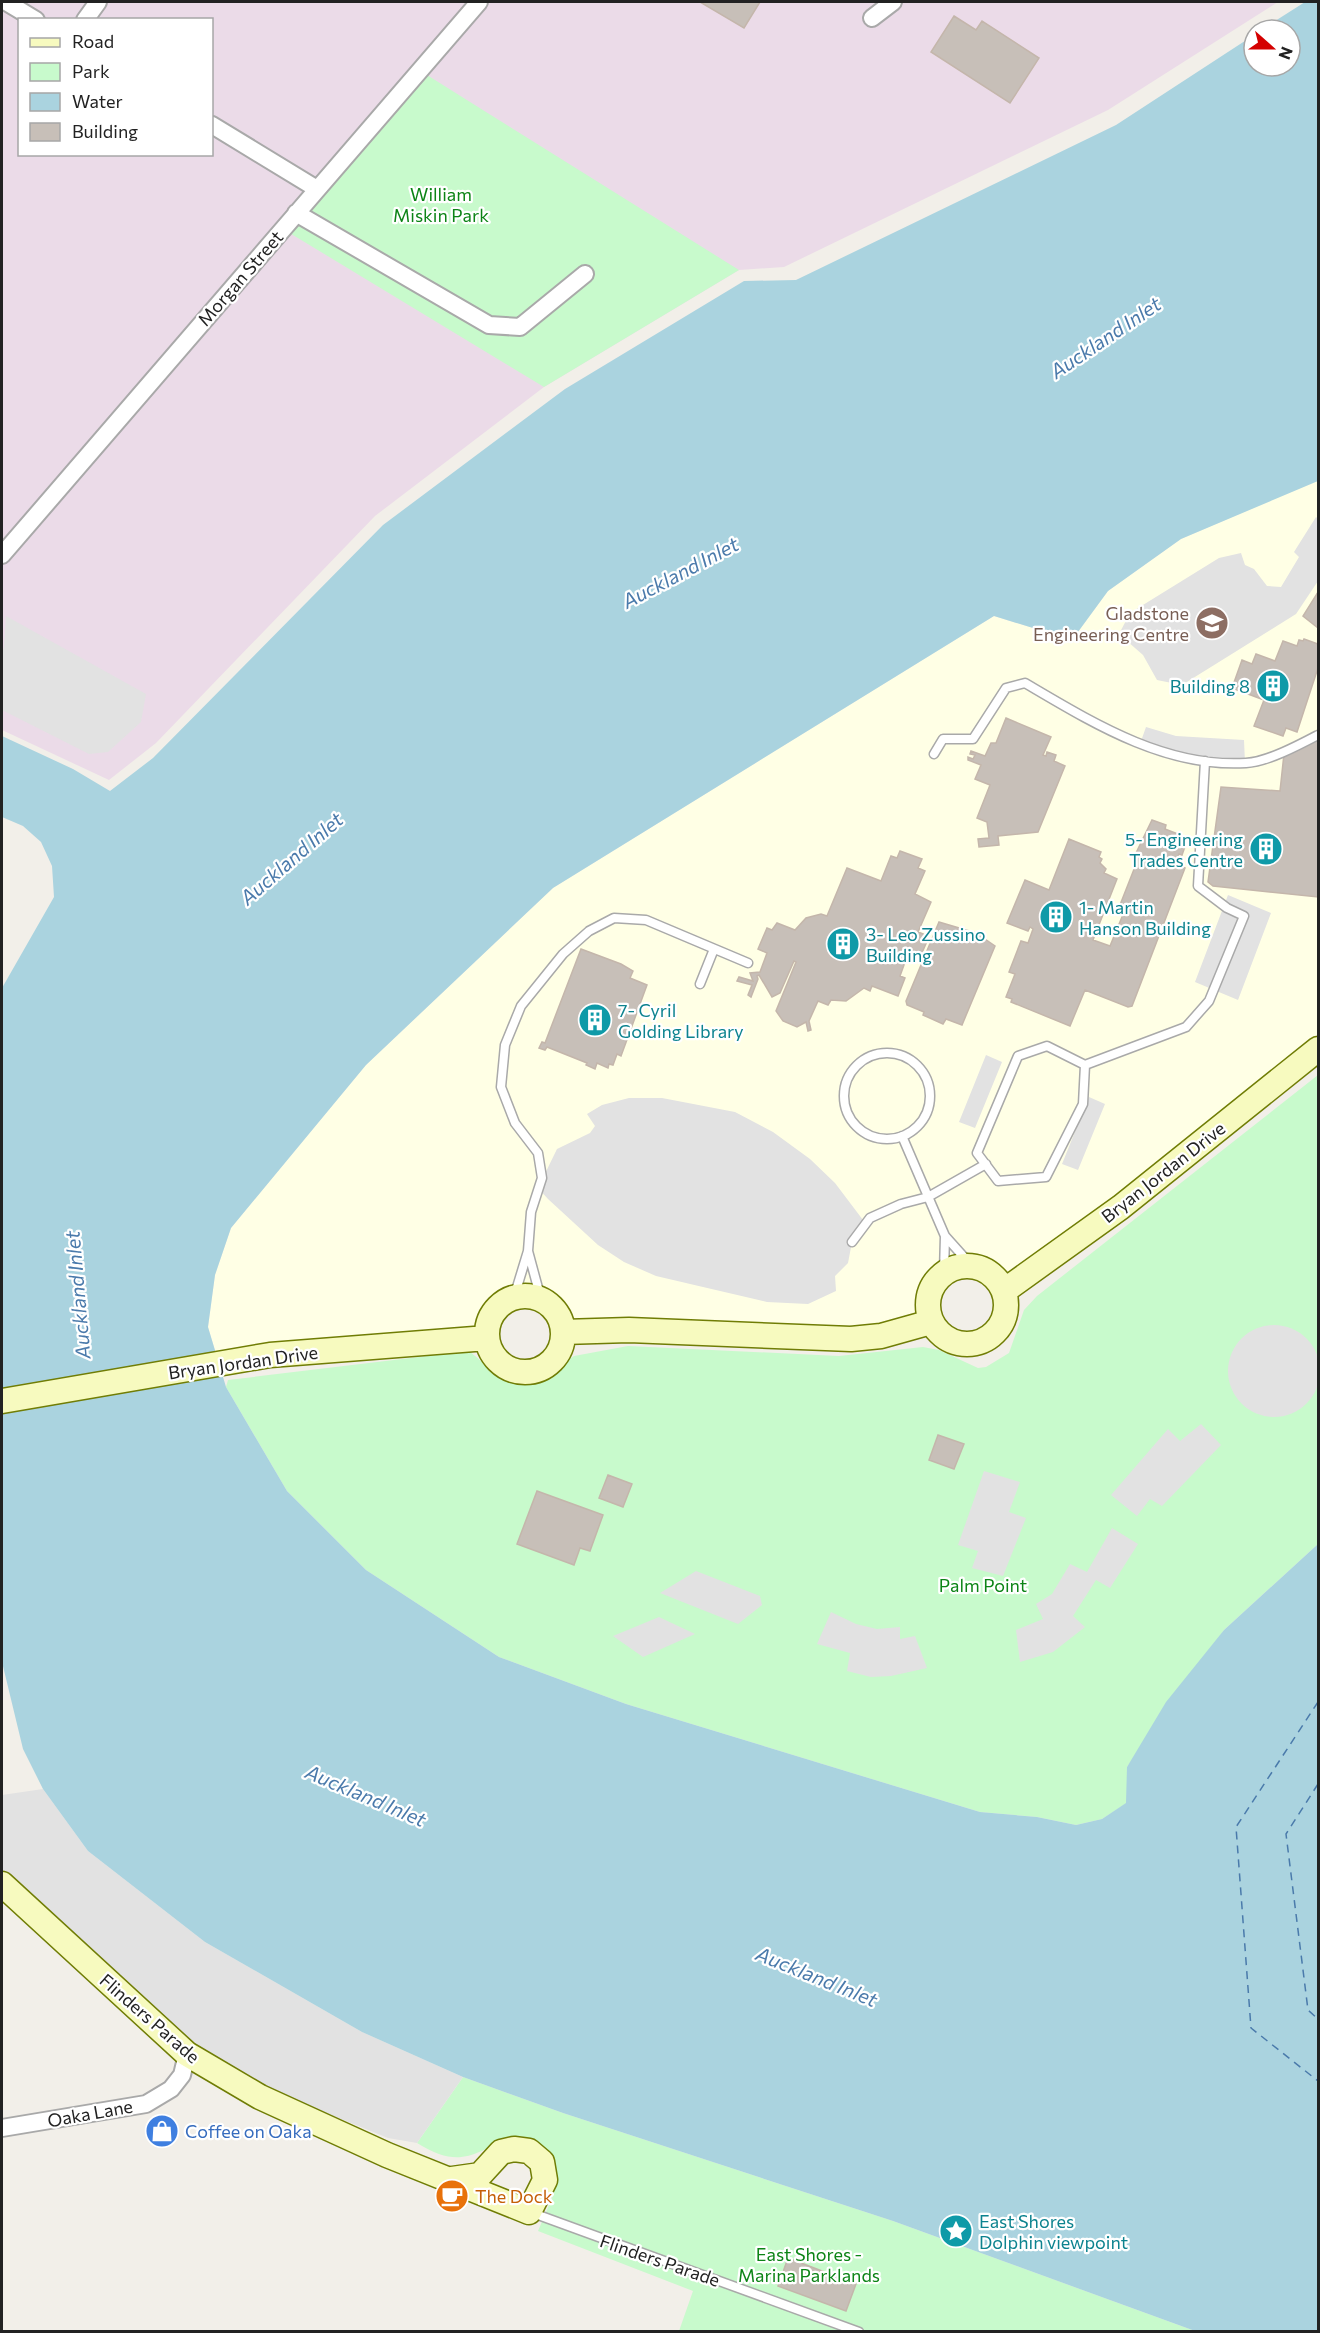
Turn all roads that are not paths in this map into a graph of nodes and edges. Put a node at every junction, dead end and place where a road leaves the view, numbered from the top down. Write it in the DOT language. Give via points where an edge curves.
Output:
graph roads {
  1 [pos="6,2"];
  2 [pos="98,2"];
  3 [pos="479,2"];
  4 [pos="893,2"];
  5 [pos="33,18"];
  6 [pos="86,18"];
  7 [pos="872,18"];
  8 [pos="213,126"];
  9 [pos="317,189"];
  10 [pos="296,213"];
  11 [pos="585,274"];
  12 [pos="2,555"];
  13 [pos="1318,735"];
  14 [pos="934,754"];
  15 [pos="1205,761"];
  16 [pos="714,949"];
  17 [pos="748,963"];
  18 [pos="700,984"];
  19 [pos="1318,1049"];
  20 [pos="1085,1065"];
  21 [pos="902,1136"];
  22 [pos="986,1164"];
  23 [pos="928,1197"];
  24 [pos="945,1236"];
  25 [pos="852,1242"];
  26 [pos="528,1251"];
  27 [pos="971,1265"];
  28 [pos="944,1272"];
  29 [pos="1004,1291"];
  30 [pos="514,1297"];
  31 [pos="541,1299"];
  32 [pos="931,1322"];
  33 [pos="563,1332"];
  34 [pos="487,1338"];
  35 [pos="2,1401"];
  36 [pos="2,1884"];
  37 [pos="187,2054"];
  38 [pos="2,2128"];
  39 [pos="452,2180"];
  40 [pos="529,2212"];
  41 [pos="859,2331"];
  1 -- 5 [label="street"];
  2 -- 6 [label="street"];
  3 -- 9 [label="street, Morgan Street"];
  4 -- 7 [label="street"];
  8 -- 9 [label="street"];
  9 -- 10 [label="street, Morgan Street"];
  10 -- 11 [label="street" via="489,325 520,327"];
  10 -- 12 [label="street, Morgan Street"];
  13 -- 15 [label="lane" via="1248,764"];
  14 -- 15 [label="lane" via="943,739 973,739 1006,688 1025,683 1130,740 1157,751"];
  15 -- 20 [label="lane" via="1198,886 1244,916 1209,1001 1186,1027"];
  16 -- 17 [label="lane"];
  16 -- 18 [label="lane"];
  16 -- 26 [label="lane" via="646,920 614,918 589,930 563,954 521,1006 505,1044 501,1087 515,1123 538,1152 542,1178 531,1212"];
  19 -- 29 [label="main road, Bryan Jordan Drive" via="1121,1207"];
  20 -- 22 [label="lane" via="1083,1104 1046,1177 998,1181"];
  20 -- 22 [label="lane" via="1047,1047 1018,1056 977,1153"];
  21 -- 21 [label="lane" via="915,1129 924,1117 929,1102 924,1073 902,1054 873,1054 856,1065 845,1083 846,1110 862,1132 889,1139"];
  21 -- 23 [label="lane"];
  22 -- 23 [label="lane"];
  23 -- 24 [label="lane"];
  23 -- 25 [label="lane" via="870,1218"];
  24 -- 27 [label="lane"];
  24 -- 28 [label="lane"];
  26 -- 30 [label="lane"];
  26 -- 31 [label="lane"];
  27 -- 28 [label="main road"];
  27 -- 29 [label="main road" via="991,1274"];
  28 -- 32 [label="main road" via="928,1294"];
  29 -- 32 [label="main road" via="1005,1313 995,1333 986,1340 967,1344 948,1340"];
  30 -- 31 [label="main road"];
  30 -- 34 [label="main road" via="494,1312"];
  31 -- 33 [label="main road" via="556,1313"];
  32 -- 33 [label="main road" via="881,1336 851,1339 629,1330"];
  33 -- 34 [label="main road" via="555,1356 546,1365 528,1371 509,1369 498,1361"];
  34 -- 35 [label="main road, Bryan Jordan Drive" via="270,1355"];
  36 -- 37 [label="main road, Flinders Parade"];
  37 -- 38 [label="street, Oaka Lane" via="182,2075 171,2089 146,2103"];
  37 -- 39 [label="main road, Flinders Parade" via="260,2097"];
  39 -- 40 [label="main road, Flinders Parade"];
  39 -- 40 [label="main road" via="480,2175 501,2152 529,2151 542,2162 545,2180"];
  40 -- 41 [label="lane, Flinders Parade"];
}
